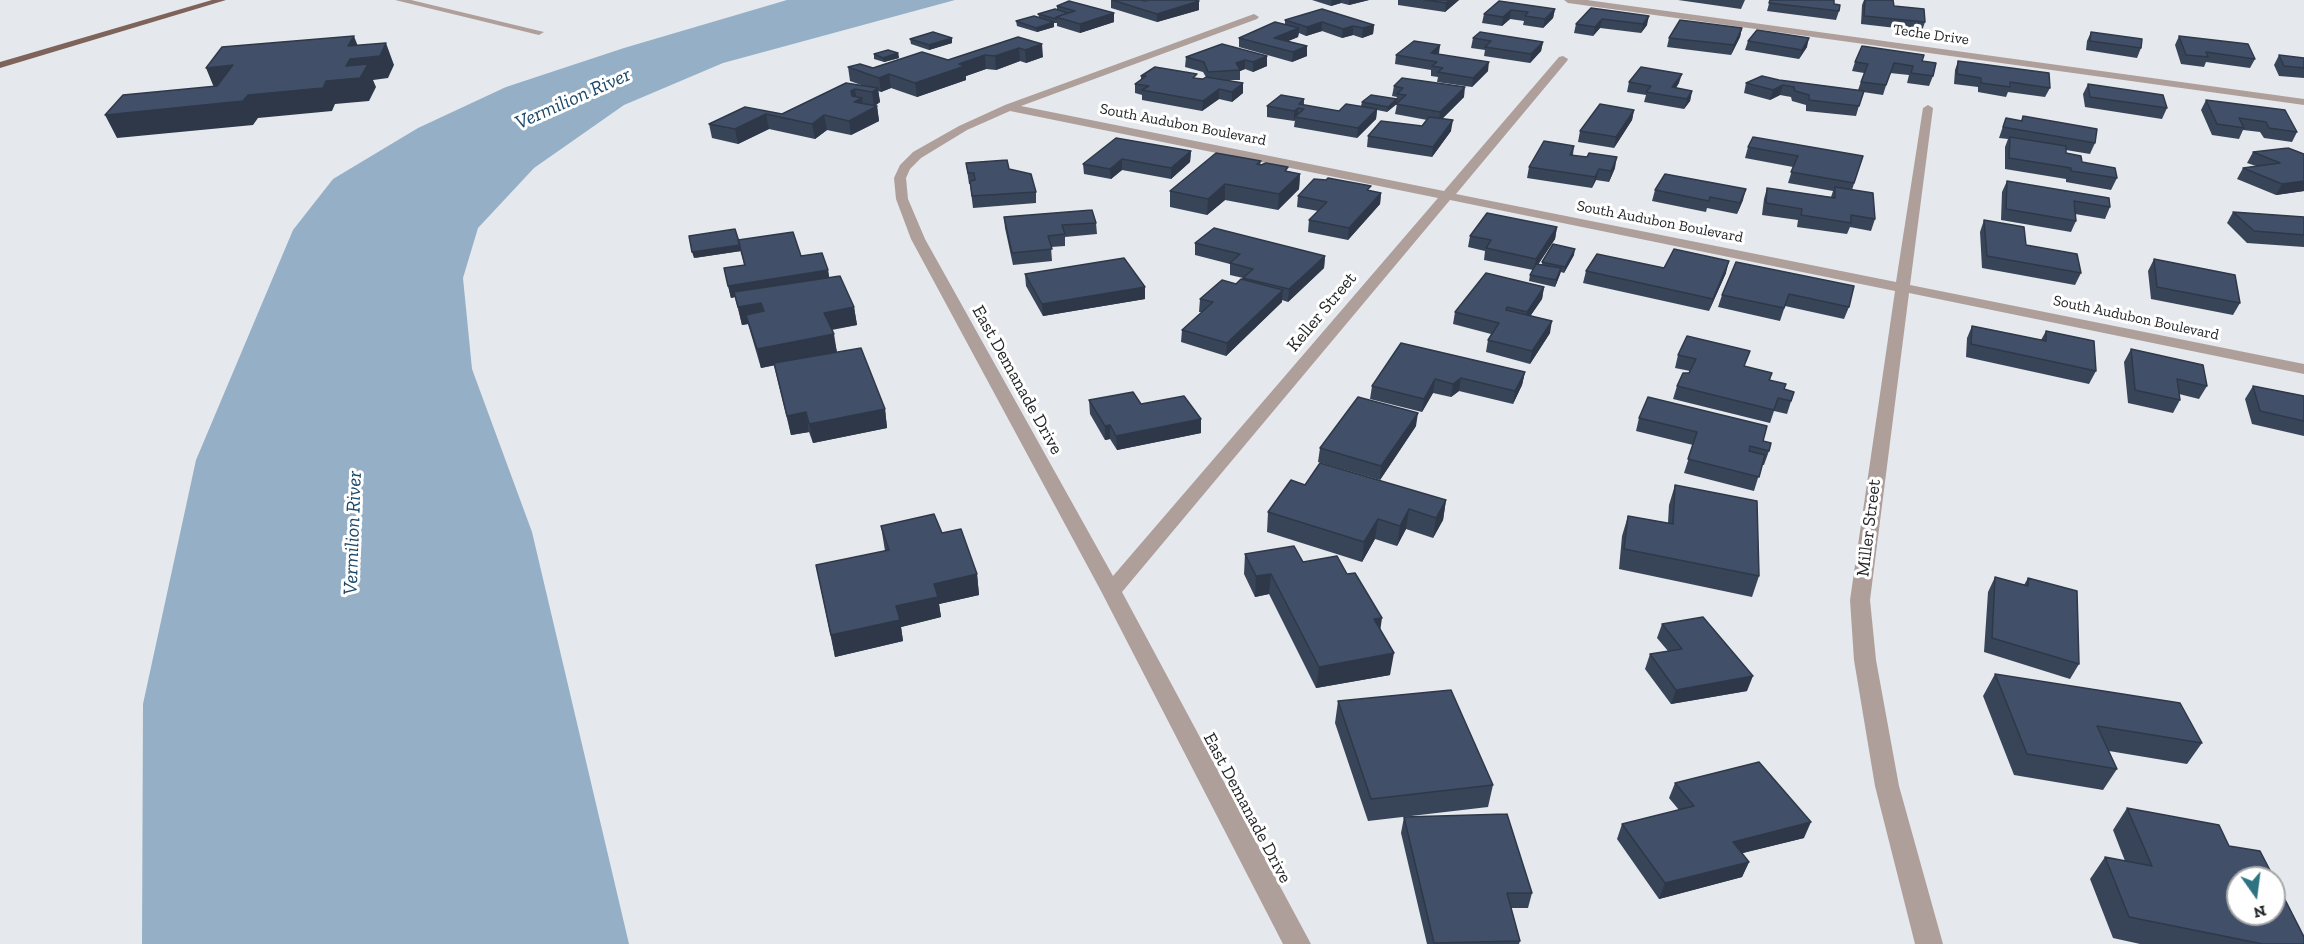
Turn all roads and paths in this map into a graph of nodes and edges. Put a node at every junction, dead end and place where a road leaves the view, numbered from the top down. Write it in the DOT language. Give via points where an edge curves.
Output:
graph roads {
  1 [pos="222,0"];
  2 [pos="399,0"];
  3 [pos="1568,0"];
  4 [pos="1254,17"];
  5 [pos="539,32"];
  6 [pos="1563,59"];
  7 [pos="0,65"];
  8 [pos="2304,101"];
  9 [pos="1009,106"];
  10 [pos="1928,108"];
  11 [pos="1446,196"];
  12 [pos="1902,287"];
  13 [pos="2304,369"];
  14 [pos="1111,591"];
  15 [pos="1297,944"];
  16 [pos="1929,944"];
  1 -- 7 [label="main road"];
  2 -- 5 [label="street"];
  3 -- 8 [label="street, Teche Drive"];
  4 -- 9 [label="street, East Demanade Drive"];
  6 -- 11 [label="street, Keller Street"];
  9 -- 11 [label="street, South Audubon Boulevard"];
  9 -- 14 [label="street, East Demanade Drive" via="918,155 904,168 900,178 902,199 918,239"];
  10 -- 12 [label="street, Miller Street"];
  11 -- 12 [label="street, South Audubon Boulevard"];
  11 -- 14 [label="street, Keller Street"];
  12 -- 13 [label="street, South Audubon Boulevard"];
  12 -- 16 [label="street, Miller Street" via="1860,600 1865,660 1887,786"];
  14 -- 15 [label="street, East Demanade Drive"];
}
